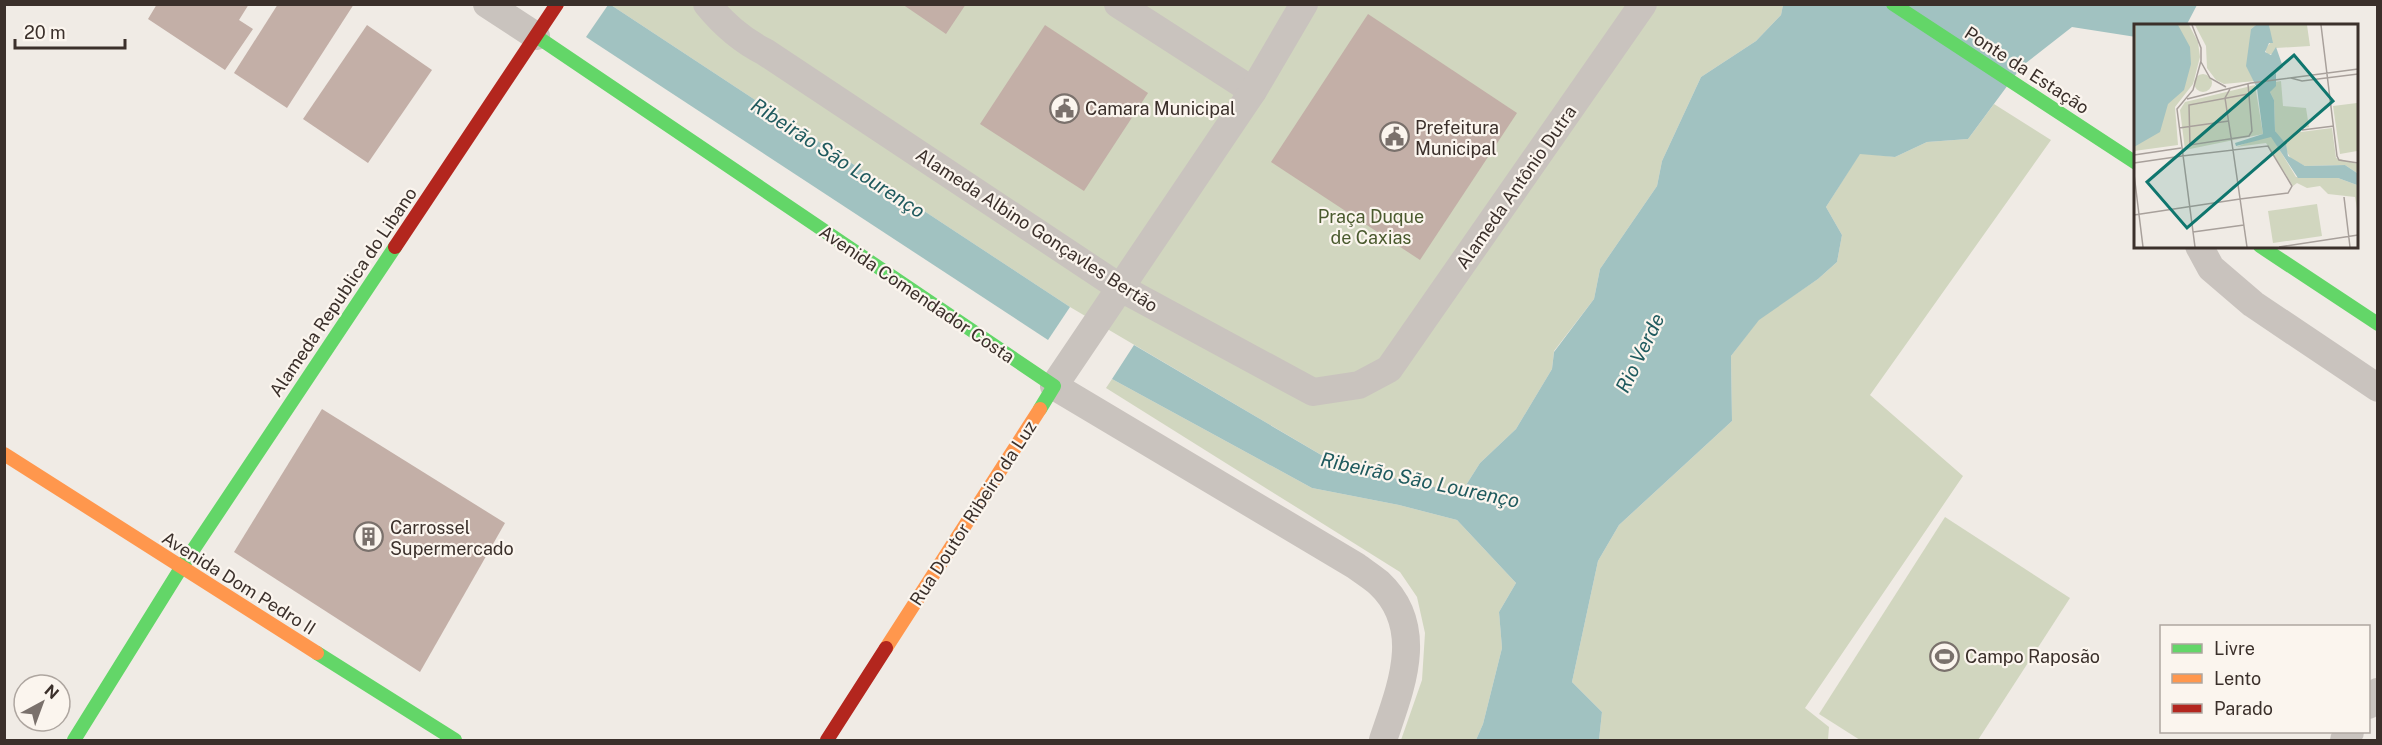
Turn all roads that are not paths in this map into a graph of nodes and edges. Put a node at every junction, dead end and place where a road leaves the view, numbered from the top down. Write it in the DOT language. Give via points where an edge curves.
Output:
graph roads {
  1 [pos="487,4"];
  2 [pos="557,4"];
  3 [pos="707,4"];
  4 [pos="1118,4"];
  5 [pos="1304,4"];
  6 [pos="1643,4"];
  7 [pos="1893,4"];
  8 [pos="536,36"];
  9 [pos="1253,91"];
  10 [pos="2134,162"];
  11 [pos="2200,248"];
  12 [pos="2263,248"];
  13 [pos="1119,287"];
  14 [pos="2378,324"];
  15 [pos="1389,369"];
  16 [pos="1054,386"];
  17 [pos="2378,388"];
  18 [pos="4,454"];
  19 [pos="181,568"];
  20 [pos="74,741"];
  21 [pos="455,741"];
  22 [pos="827,741"];
  23 [pos="1383,741"];
  1 -- 8 [label="street, Avenida Comendador Costa"];
  2 -- 8 [label="main road, Alameda Republica do Libano"];
  3 -- 13 [label="street, Alameda Albino Gonçavles Bertão" via="744,42 775,58"];
  4 -- 9 [label="street"];
  5 -- 9 [label="street, Rua Doutor Ribeiro da Luz"];
  6 -- 15 [label="street, Alameda Antônio Dutra"];
  7 -- 10 [label="main road, Ponte da Estação"];
  8 -- 16 [label="main road, Avenida Comendador Costa"];
  8 -- 19 [label="main road, Alameda Republica do Libano"];
  9 -- 13 [label="street, Rua Doutor Ribeiro da Luz"];
  11 -- 17 [label="street" via="2211,268 2253,304"];
  12 -- 14 [label="main road"];
  13 -- 15 [label="street, Alameda Albino Gonçavles Bertão" via="1313,392 1359,385"];
  13 -- 16 [label="street, Rua Doutor Ribeiro da Luz"];
  16 -- 22 [label="main road, Rua Doutor Ribeiro da Luz"];
  16 -- 23 [label="street, Avenida Comendador Costa" via="1380,584 1396,604 1407,634 1405,675"];
  18 -- 19 [label="main road, Avenida Dom Pedro II"];
  19 -- 20 [label="main road, Alameda Republica do Libano"];
  19 -- 21 [label="main road, Avenida Dom Pedro II"];
}
